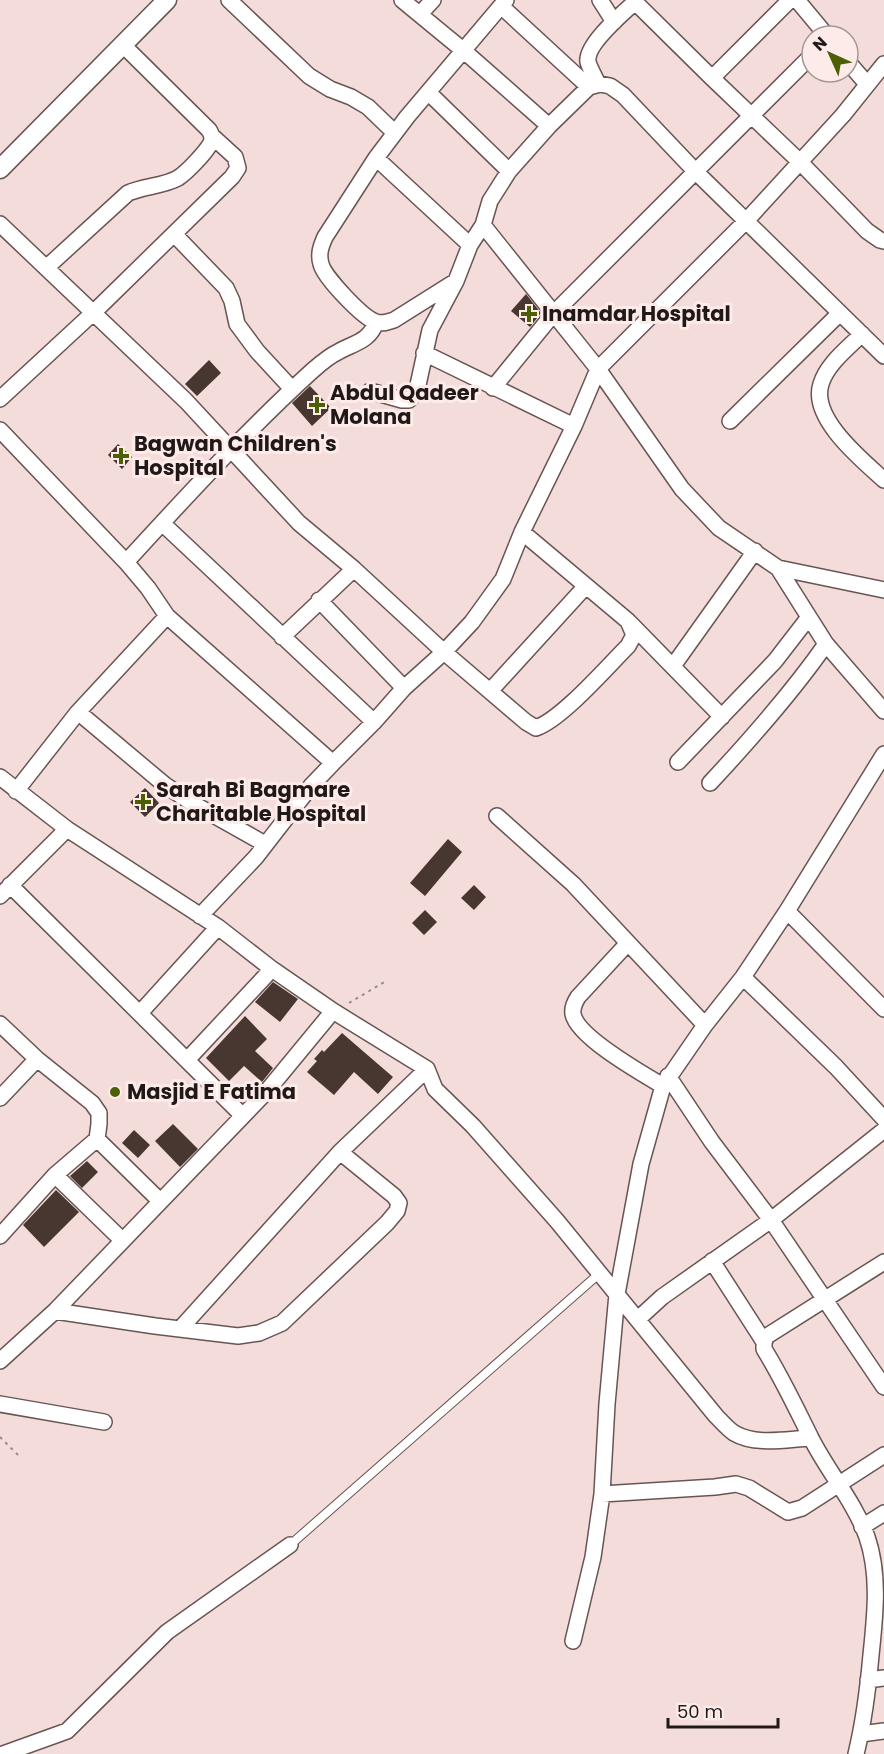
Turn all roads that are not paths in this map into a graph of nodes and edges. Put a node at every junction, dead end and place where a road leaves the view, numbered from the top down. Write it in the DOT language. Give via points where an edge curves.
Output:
graph roads {
  1 [pos="167,0"];
  2 [pos="229,0"];
  3 [pos="402,0"];
  4 [pos="433,0"];
  5 [pos="600,0"];
  6 [pos="790,0"];
  7 [pos="797,0"];
  8 [pos="635,1"];
  9 [pos="504,3"];
  10 [pos="420,14"];
  11 [pos="614,22"];
  12 [pos="817,24"];
  13 [pos="123,45"];
  14 [pos="464,51"];
  15 [pos="884,64"];
  16 [pos="800,67"];
  17 [pos="860,76"];
  18 [pos="712,78"];
  19 [pos="867,84"];
  20 [pos="593,86"];
  21 [pos="428,92"];
  22 [pos="751,115"];
  23 [pos="549,126"];
  24 [pos="395,133"];
  25 [pos="212,136"];
  26 [pos="376,158"];
  27 [pos="799,161"];
  28 [pos="0,169"];
  29 [pos="509,171"];
  30 [pos="696,172"];
  31 [pos="746,221"];
  32 [pos="0,224"];
  33 [pos="483,225"];
  34 [pos="174,234"];
  35 [pos="884,241"];
  36 [pos="470,245"];
  37 [pos="46,268"];
  38 [pos="456,281"];
  39 [pos="93,313"];
  40 [pos="554,313"];
  41 [pos="840,313"];
  42 [pos="376,322"];
  43 [pos="862,334"];
  44 [pos="424,353"];
  45 [pos="884,356"];
  46 [pos="598,369"];
  47 [pos="493,388"];
  48 [pos="292,389"];
  49 [pos="370,392"];
  50 [pos="0,399"];
  51 [pos="730,421"];
  52 [pos="574,426"];
  53 [pos="0,430"];
  54 [pos="230,450"];
  55 [pos="884,480"];
  56 [pos="162,524"];
  57 [pos="522,532"];
  58 [pos="755,551"];
  59 [pos="126,562"];
  60 [pos="778,568"];
  61 [pos="354,569"];
  62 [pos="585,587"];
  63 [pos="884,590"];
  64 [pos="319,600"];
  65 [pos="167,616"];
  66 [pos="809,617"];
  67 [pos="628,621"];
  68 [pos="282,637"];
  69 [pos="826,644"];
  70 [pos="444,652"];
  71 [pos="673,666"];
  72 [pos="404,688"];
  73 [pos="491,690"];
  74 [pos="884,711"];
  75 [pos="78,712"];
  76 [pos="722,717"];
  77 [pos="374,723"];
  78 [pos="884,754"];
  79 [pos="333,762"];
  80 [pos="678,762"];
  81 [pos="0,777"];
  82 [pos="710,783"];
  83 [pos="16,791"];
  84 [pos="497,816"];
  85 [pos="67,830"];
  86 [pos="265,844"];
  87 [pos="5,890"];
  88 [pos="787,911"];
  89 [pos="200,916"];
  90 [pos="218,927"];
  91 [pos="628,943"];
  92 [pos="272,969"];
  93 [pos="743,977"];
  94 [pos="884,1009"];
  95 [pos="333,1011"];
  96 [pos="140,1013"];
  97 [pos="0,1024"];
  98 [pos="705,1024"];
  99 [pos="37,1059"];
  100 [pos="187,1060"];
  101 [pos="427,1069"];
  102 [pos="666,1081"];
  103 [pos="0,1098"];
  104 [pos="243,1116"];
  105 [pos="884,1119"];
  106 [pos="884,1130"];
  107 [pos="96,1139"];
  108 [pos="340,1152"];
  109 [pos="55,1175"];
  110 [pos="160,1201"];
  111 [pos="771,1220"];
  112 [pos="0,1236"];
  113 [pos="122,1240"];
  114 [pos="712,1261"];
  115 [pos="883,1265"];
  116 [pos="600,1274"];
  117 [pos="617,1294"];
  118 [pos="825,1300"];
  119 [pos="55,1311"];
  120 [pos="638,1319"];
  121 [pos="180,1329"];
  122 [pos="764,1342"];
  123 [pos="0,1361"];
  124 [pos="884,1387"];
  125 [pos="0,1404"];
  126 [pos="104,1422"];
  127 [pos="811,1438"];
  128 [pos="884,1455"];
  129 [pos="838,1483"];
  130 [pos="602,1494"];
  131 [pos="884,1513"];
  132 [pos="862,1527"];
  133 [pos="290,1545"];
  134 [pos="879,1574"];
  135 [pos="879,1626"];
  136 [pos="573,1641"];
  137 [pos="876,1679"];
  138 [pos="884,1731"];
  139 [pos="861,1734"];
  140 [pos="3,1754"];
  141 [pos="856,1754"];
  1 -- 13 [label="street"];
  2 -- 24 [label="street" via="309,76 368,107"];
  3 -- 10 [label="street"];
  4 -- 10 [label="street"];
  5 -- 11 [label="street"];
  6 -- 18 [label="street"];
  7 -- 12 [label="street"];
  8 -- 11 [label="street"];
  8 -- 18 [label="street"];
  9 -- 14 [label="street"];
  9 -- 20 [label="street"];
  10 -- 14 [label="street"];
  11 -- 20 [label="street" via="589,51"];
  13 -- 25 [label="street"];
  13 -- 28 [label="street"];
  14 -- 21 [label="street"];
  14 -- 23 [label="street"];
  15 -- 19 [label="street"];
  16 -- 22 [label="street"];
  17 -- 19 [label="street"];
  18 -- 22 [label="street"];
  19 -- 27 [label="street"];
  20 -- 23 [label="street"];
  20 -- 30 [label="street" via="610,86 623,95"];
  21 -- 24 [label="street"];
  21 -- 29 [label="street"];
  22 -- 27 [label="street"];
  22 -- 30 [label="street"];
  23 -- 29 [label="street"];
  24 -- 26 [label="street"];
  25 -- 34 [label="street" via="235,157 238,168"];
  25 -- 37 [label="street" via="211,143 178,178 128,193"];
  26 -- 36 [label="street"];
  26 -- 42 [label="street" via="320,249 327,277"];
  27 -- 31 [label="street"];
  27 -- 35 [label="street" via="867,231"];
  29 -- 33 [label="street" via="490,201"];
  30 -- 31 [label="street"];
  30 -- 40 [label="street"];
  31 -- 41 [label="street"];
  31 -- 46 [label="street"];
  32 -- 37 [label="street"];
  33 -- 36 [label="street"];
  33 -- 40 [label="street"];
  34 -- 39 [label="street"];
  34 -- 48 [label="street" via="226,288 237,324"];
  36 -- 38 [label="street"];
  37 -- 39 [label="street"];
  38 -- 42 [label="street" via="394,320"];
  38 -- 44 [label="street" via="430,330"];
  39 -- 50 [label="street"];
  39 -- 54 [label="street" via="186,401"];
  40 -- 46 [label="street"];
  40 -- 47 [label="street"];
  41 -- 43 [label="street"];
  41 -- 51 [label="street"];
  42 -- 48 [label="street" via="373,332 362,341 327,358"];
  43 -- 45 [label="street"];
  43 -- 55 [label="street" via="830,366 820,386 822,408 851,450"];
  44 -- 47 [label="street"];
  44 -- 49 [label="street" via="418,385 409,400"];
  46 -- 52 [label="street"];
  46 -- 58 [label="street" via="682,489 718,528"];
  47 -- 52 [label="street"];
  48 -- 54 [label="street"];
  52 -- 57 [label="street"];
  53 -- 59 [label="street"];
  54 -- 56 [label="street"];
  54 -- 61 [label="street" via="299,523"];
  56 -- 59 [label="street"];
  56 -- 68 [label="street"];
  57 -- 62 [label="street"];
  57 -- 70 [label="street" via="503,579"];
  58 -- 60 [label="street"];
  58 -- 71 [label="street"];
  59 -- 65 [label="street"];
  60 -- 63 [label="street"];
  60 -- 66 [label="street"];
  61 -- 64 [label="street"];
  61 -- 70 [label="street"];
  62 -- 67 [label="street"];
  62 -- 73 [label="street"];
  64 -- 68 [label="street"];
  64 -- 72 [label="street"];
  65 -- 75 [label="street"];
  65 -- 79 [label="street"];
  66 -- 69 [label="street"];
  66 -- 76 [label="street" via="775,661"];
  67 -- 71 [label="street"];
  67 -- 73 [label="street" via="634,635 628,646 545,725 536,728 526,722"];
  68 -- 77 [label="street"];
  69 -- 74 [label="street"];
  69 -- 82 [label="street" via="769,719"];
  70 -- 72 [label="street"];
  70 -- 73 [label="street"];
  71 -- 76 [label="street"];
  72 -- 77 [label="street"];
  75 -- 83 [label="street"];
  75 -- 86 [label="street" via="165,785"];
  76 -- 80 [label="street"];
  77 -- 79 [label="street"];
  78 -- 88 [label="street"];
  79 -- 86 [label="street"];
  81 -- 83 [label="street"];
  83 -- 85 [label="street"];
  84 -- 91 [label="street" via="573,884"];
  85 -- 87 [label="street"];
  85 -- 89 [label="street"];
  86 -- 89 [label="street"];
  87 -- 96 [label="street"];
  88 -- 93 [label="street"];
  88 -- 94 [label="street"];
  89 -- 90 [label="street"];
  90 -- 92 [label="street"];
  90 -- 96 [label="street"];
  91 -- 98 [label="street"];
  91 -- 102 [label="street" via="578,997 573,1016 599,1044"];
  92 -- 95 [label="street"];
  92 -- 100 [label="street"];
  93 -- 98 [label="street"];
  93 -- 105 [label="street"];
  95 -- 101 [label="street"];
  95 -- 104 [label="street"];
  96 -- 100 [label="street"];
  97 -- 99 [label="street"];
  98 -- 102 [label="street"];
  99 -- 103 [label="street"];
  99 -- 107 [label="street" via="92,1103 99,1113"];
  100 -- 104 [label="street"];
  101 -- 108 [label="street"];
  101 -- 116 [label="street" via="435,1089 473,1126"];
  102 -- 111 [label="street"];
  102 -- 117 [label="street" via="641,1164"];
  104 -- 110 [label="street"];
  106 -- 111 [label="street"];
  107 -- 109 [label="street"];
  107 -- 110 [label="street"];
  108 -- 121 [label="street"];
  108 -- 121 [label="street" via="399,1203 387,1223 282,1323 259,1333 238,1336"];
  109 -- 112 [label="street"];
  109 -- 113 [label="street"];
  110 -- 113 [label="street"];
  111 -- 114 [label="street"];
  111 -- 118 [label="street"];
  113 -- 119 [label="street"];
  114 -- 120 [label="street"];
  114 -- 122 [label="street"];
  115 -- 118 [label="street"];
  116 -- 117 [label="street"];
  116 -- 133 [label="lane"];
  117 -- 120 [label="street"];
  117 -- 130 [label="street"];
  118 -- 122 [label="street" via="767,1336"];
  118 -- 124 [label="street"];
  119 -- 121 [label="street"];
  119 -- 123 [label="street"];
  120 -- 127 [label="street" via="733,1432 771,1440"];
  122 -- 127 [label="street" via="764,1349"];
  125 -- 126 [label="street"];
  127 -- 129 [label="street"];
  128 -- 129 [label="street"];
  129 -- 130 [label="street" via="802,1508 788,1512 736,1484"];
  129 -- 132 [label="street"];
  130 -- 136 [label="street" via="593,1557"];
  131 -- 132 [label="street"];
  132 -- 134 [label="street"];
  133 -- 140 [label="street" via="168,1632 67,1731"];
  134 -- 135 [label="street"];
  135 -- 137 [label="street"];
  137 -- 139 [label="street"];
  138 -- 139 [label="street"];
  139 -- 141 [label="street"];
}
